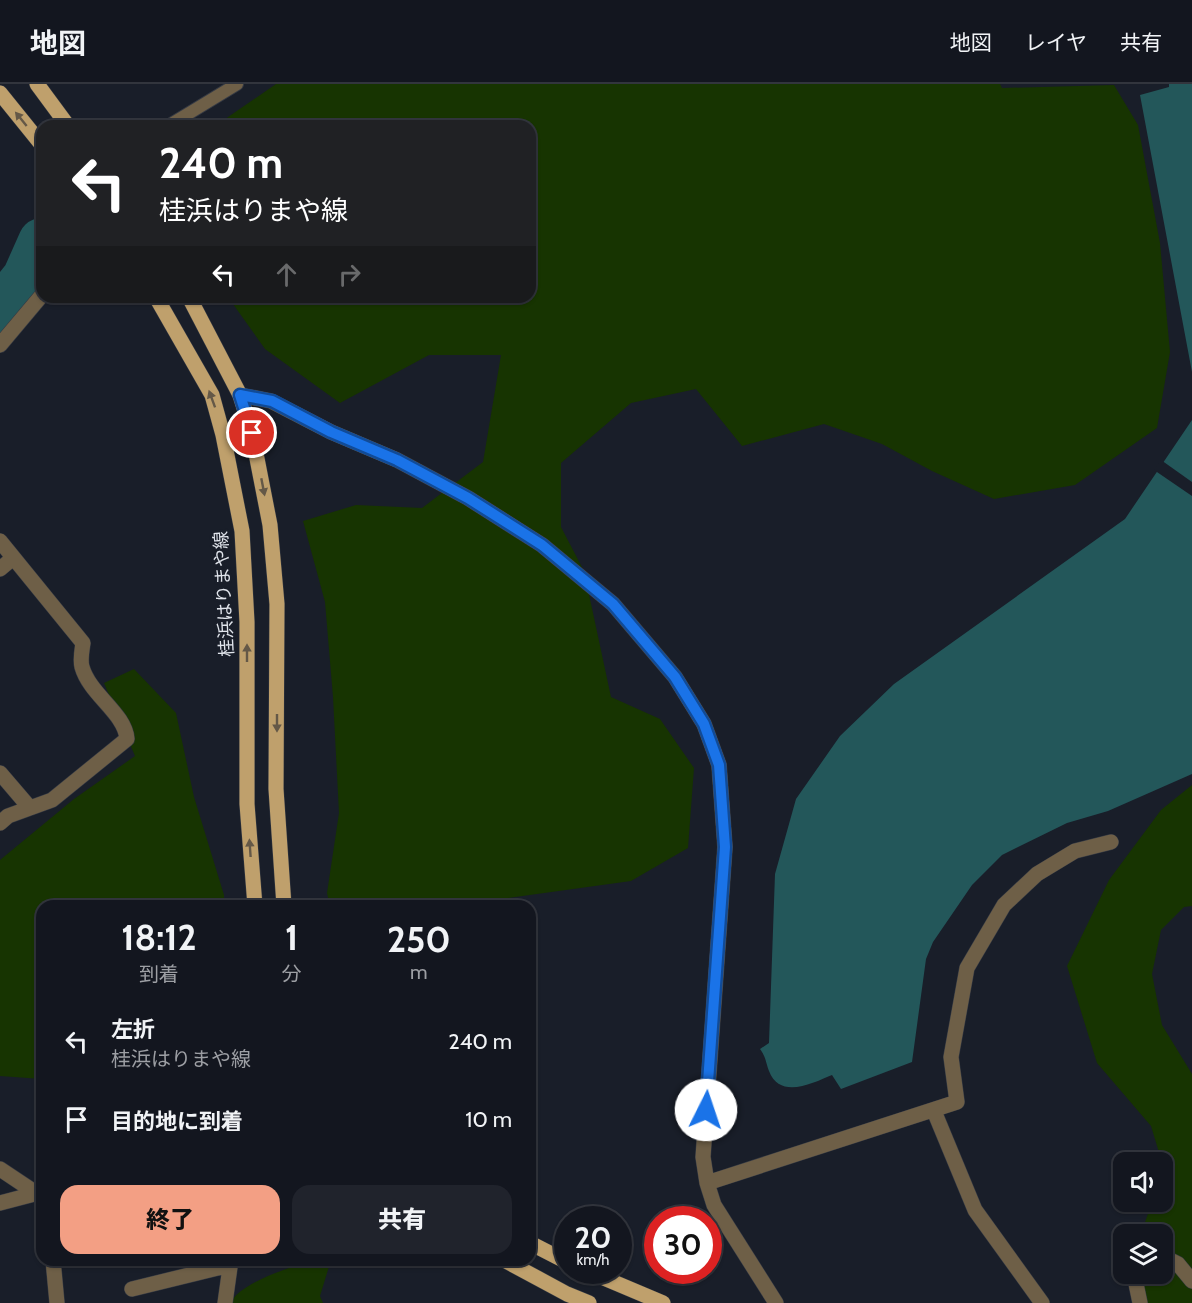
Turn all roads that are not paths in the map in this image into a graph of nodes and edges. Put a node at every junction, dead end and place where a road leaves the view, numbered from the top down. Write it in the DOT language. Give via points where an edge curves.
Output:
graph roads {
  1 [pos="37,84"];
  2 [pos="237,84"];
  3 [pos="0,93"];
  4 [pos="64,120"];
  5 [pos="178,120"];
  6 [pos="36,138"];
  7 [pos="36,302"];
  8 [pos="159,303"];
  9 [pos="192,303"];
  10 [pos="0,345"];
  11 [pos="240,395"];
  12 [pos="0,541"];
  13 [pos="13,558"];
  14 [pos="0,569"];
  15 [pos="0,773"];
  16 [pos="30,808"];
  17 [pos="0,823"];
  18 [pos="1111,842"];
  19 [pos="255,900"];
  20 [pos="284,900"];
  21 [pos="934,1111"];
  22 [pos="0,1169"];
  23 [pos="707,1183"];
  24 [pos="36,1190"];
  25 [pos="36,1193"];
  26 [pos="0,1203"];
  27 [pos="536,1246"];
  28 [pos="554,1255"];
  29 [pos="1173,1262"];
  30 [pos="54,1266"];
  31 [pos="215,1266"];
  32 [pos="230,1266"];
  33 [pos="516,1266"];
  34 [pos="1192,1281"];
  35 [pos="618,1284"];
  36 [pos="1136,1284"];
  37 [pos="132,1289"];
  38 [pos="57,1303"];
  39 [pos="225,1303"];
  40 [pos="589,1303"];
  41 [pos="663,1303"];
  42 [pos="776,1303"];
  43 [pos="1042,1303"];
  44 [pos="1140,1303"];
  1 -- 4 [label="main road"];
  2 -- 5 [label="lane"];
  6 -- 3 [label="main road, one-way"];
  7 -- 10 [label="street"];
  19 -- 8 [label="main road, 桂浜はりまや線, one-way" via="247,804 247,622 242,531 212,395"];
  9 -- 11 [label="main road"];
  11 -- 20 [label="main road, one-way" via="252,433 270,525 278,604 276,789"];
  11 -- 23 [label="street" via="272,401 397,460 468,498 542,545 613,604 675,677 704,724 719,765 725,847 703,1157"];
  12 -- 13 [label="street"];
  13 -- 14 [label="street"];
  13 -- 16 [label="street" via="83,643 81,666 94,691 126,728 127,739 52,800"];
  15 -- 16 [label="street"];
  16 -- 17 [label="street"];
  18 -- 21 [label="street" via="1075,851 1037,874 1004,905 967,968 951,1057 957,1102"];
  21 -- 23 [label="street"];
  21 -- 43 [label="street" via="975,1210"];
  22 -- 24 [label="street"];
  23 -- 42 [label="street" via="714,1205"];
  25 -- 26 [label="street"];
  27 -- 28 [label="main road"];
  29 -- 34 [label="street"];
  30 -- 38 [label="street"];
  31 -- 37 [label="street"];
  32 -- 39 [label="street"];
  33 -- 40 [label="main road"];
  35 -- 41 [label="main road"];
  36 -- 44 [label="street"];
}
